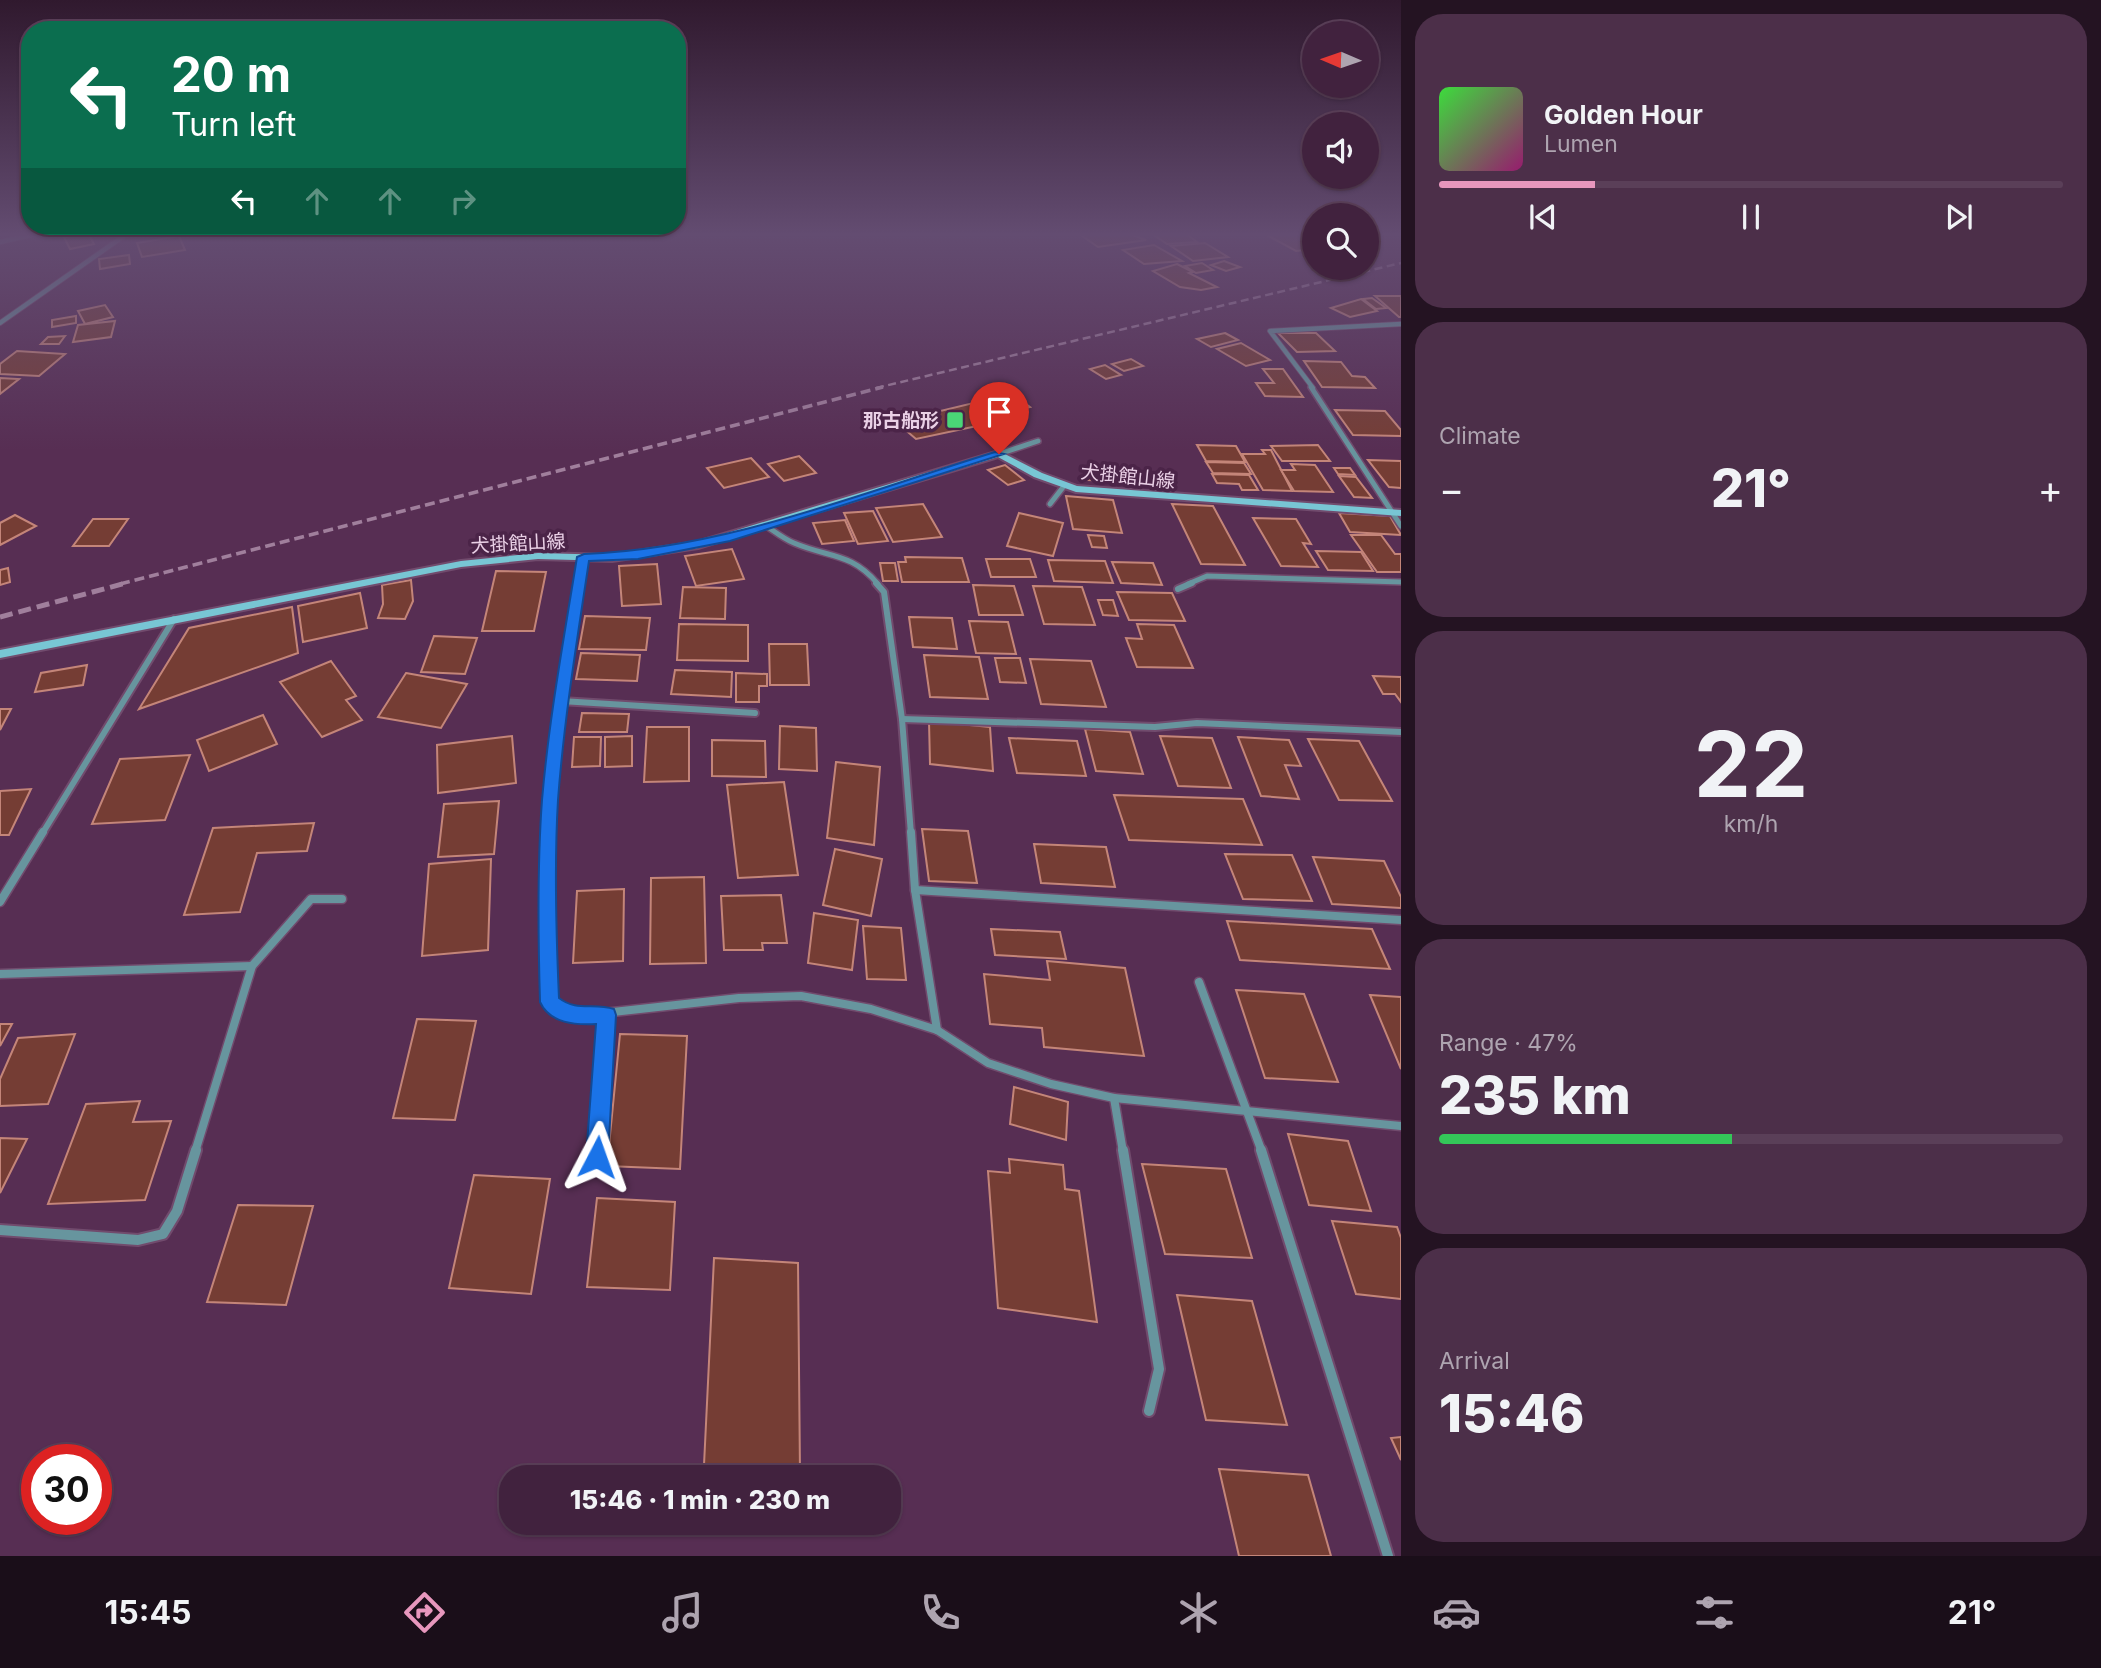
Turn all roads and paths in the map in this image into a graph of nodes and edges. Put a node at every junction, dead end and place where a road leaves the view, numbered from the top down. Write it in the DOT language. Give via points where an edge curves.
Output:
graph roads {
  1 [pos="25,306"];
  2 [pos="0,323"];
  3 [pos="1401,324"];
  4 [pos="1038,440"];
  5 [pos="999,454"];
  6 [pos="1064,486"];
  7 [pos="1050,503"];
  8 [pos="1396,513"];
  9 [pos="765,525"];
  10 [pos="1401,526"];
  11 [pos="584,557"];
  12 [pos="1401,582"];
  13 [pos="1178,589"];
  14 [pos="174,618"];
  15 [pos="0,653"];
  16 [pos="561,701"];
  17 [pos="755,713"];
  18 [pos="902,719"];
  19 [pos="1401,732"];
  20 [pos="915,890"];
  21 [pos="342,899"];
  22 [pos="0,902"];
  23 [pos="1401,920"];
  24 [pos="252,966"];
  25 [pos="0,974"];
  26 [pos="1199,982"];
  27 [pos="607,1015"];
  28 [pos="937,1030"];
  29 [pos="1114,1098"];
  30 [pos="1249,1111"];
  31 [pos="1401,1126"];
  32 [pos="597,1157"];
  33 [pos="0,1230"];
  34 [pos="1149,1411"];
  35 [pos="1388,1556"];
  1 -- 2 [label="street"];
  3 -- 8 [label="street" via="1270,331"];
  4 -- 5 [label="street"];
  5 -- 6 [label="main road, 犬掛館山線"];
  5 -- 9 [label="main road, 犬掛館山線"];
  6 -- 7 [label="street"];
  6 -- 8 [label="main road, 犬掛館山線" via="1103,493"];
  8 -- 10 [label="street"];
  9 -- 11 [label="main road, 犬掛館山線" via="725,539 638,555"];
  9 -- 18 [label="street" via="793,543 846,557 867,570 884,592"];
  11 -- 14 [label="main road, 犬掛館山線" via="538,556 461,564"];
  11 -- 16 [label="street"];
  12 -- 13 [label="street" via="1208,576"];
  14 -- 15 [label="main road, 犬掛館山線"];
  14 -- 22 [label="street"];
  16 -- 17 [label="street"];
  16 -- 27 [label="street" via="546,891 549,1002 561,1012 577,1016"];
  18 -- 19 [label="street" via="1155,727 1197,723"];
  18 -- 20 [label="street"];
  20 -- 23 [label="street"];
  20 -- 28 [label="street"];
  21 -- 24 [label="street" via="312,899"];
  24 -- 25 [label="street"];
  24 -- 33 [label="street" via="177,1211 163,1234 138,1240"];
  26 -- 30 [label="street"];
  27 -- 28 [label="street" via="701,1001 801,996 871,1009"];
  27 -- 32 [label="street"];
  28 -- 29 [label="street" via="988,1063"];
  29 -- 30 [label="street"];
  29 -- 34 [label="street" via="1159,1368"];
  30 -- 31 [label="street"];
  30 -- 35 [label="street"];
}
